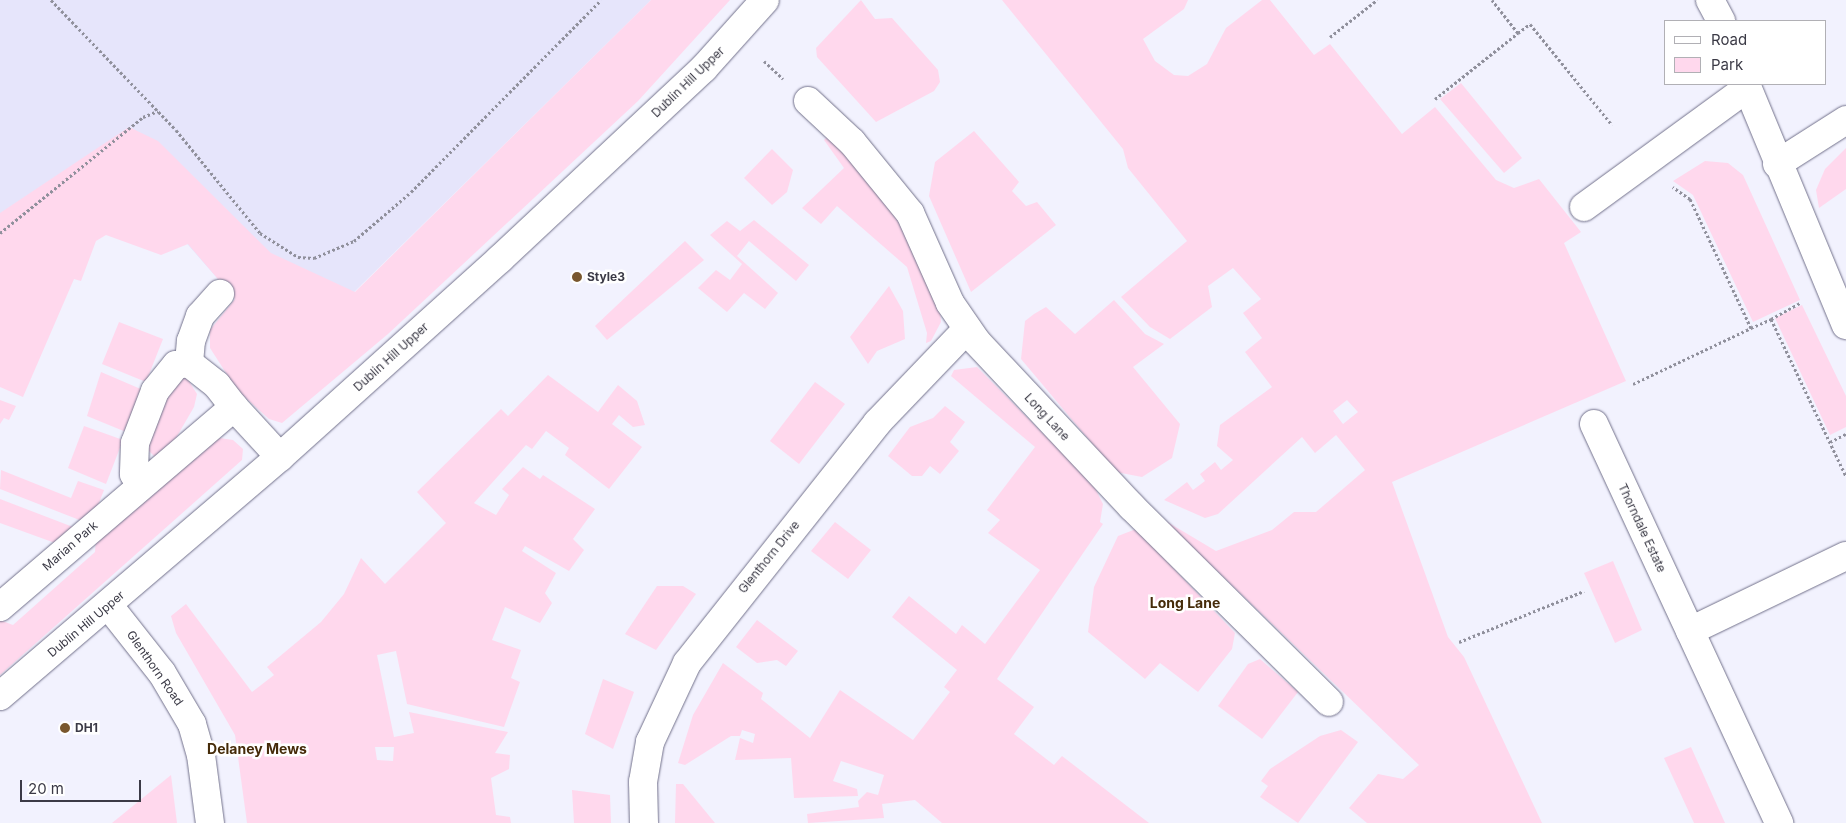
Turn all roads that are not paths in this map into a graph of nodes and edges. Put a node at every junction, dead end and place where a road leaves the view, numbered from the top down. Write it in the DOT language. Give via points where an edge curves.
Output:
graph roads {
  1 [pos="764,0"];
  2 [pos="1710,0"];
  3 [pos="1720,20"];
  4 [pos="1746,86"];
  5 [pos="808,101"];
  6 [pos="1846,120"];
  7 [pos="1777,164"];
  8 [pos="1584,207"];
  9 [pos="220,294"];
  10 [pos="1846,325"];
  11 [pos="967,329"];
  12 [pos="189,363"];
  13 [pos="234,407"];
  14 [pos="1594,424"];
  15 [pos="280,457"];
  16 [pos="140,486"];
  17 [pos="1846,556"];
  18 [pos="109,606"];
  19 [pos="0,607"];
  20 [pos="1690,631"];
  21 [pos="0,696"];
  22 [pos="1329,702"];
  23 [pos="210,823"];
  24 [pos="644,823"];
  25 [pos="1779,823"];
  1 -- 15 [label="street, Dublin Hill Upper" via="704,68"];
  2 -- 3 [label="street"];
  4 -- 7 [label="street"];
  4 -- 8 [label="street"];
  5 -- 11 [label="street, Long Lane" via="852,142 910,213 950,303"];
  6 -- 7 [label="street"];
  7 -- 10 [label="street"];
  9 -- 12 [label="street" via="200,316 191,341"];
  11 -- 22 [label="street, Long Lane" via="1132,507"];
  11 -- 24 [label="street, Glenthorn Drive" via="877,423 687,664 650,742 643,782"];
  12 -- 13 [label="street" via="217,384"];
  12 -- 16 [label="street" via="176,365 155,391 136,443 134,474"];
  13 -- 15 [label="street"];
  13 -- 16 [label="street, Marian Park"];
  14 -- 20 [label="street, Thorndale Estate"];
  15 -- 18 [label="street, Dublin Hill Upper"];
  16 -- 19 [label="street, Marian Park"];
  17 -- 20 [label="street"];
  18 -- 21 [label="street, Dublin Hill Upper"];
  18 -- 23 [label="street, Glenthorn Road" via="162,673 192,724 201,755"];
  20 -- 25 [label="street, Thorndale Estate"];
}
